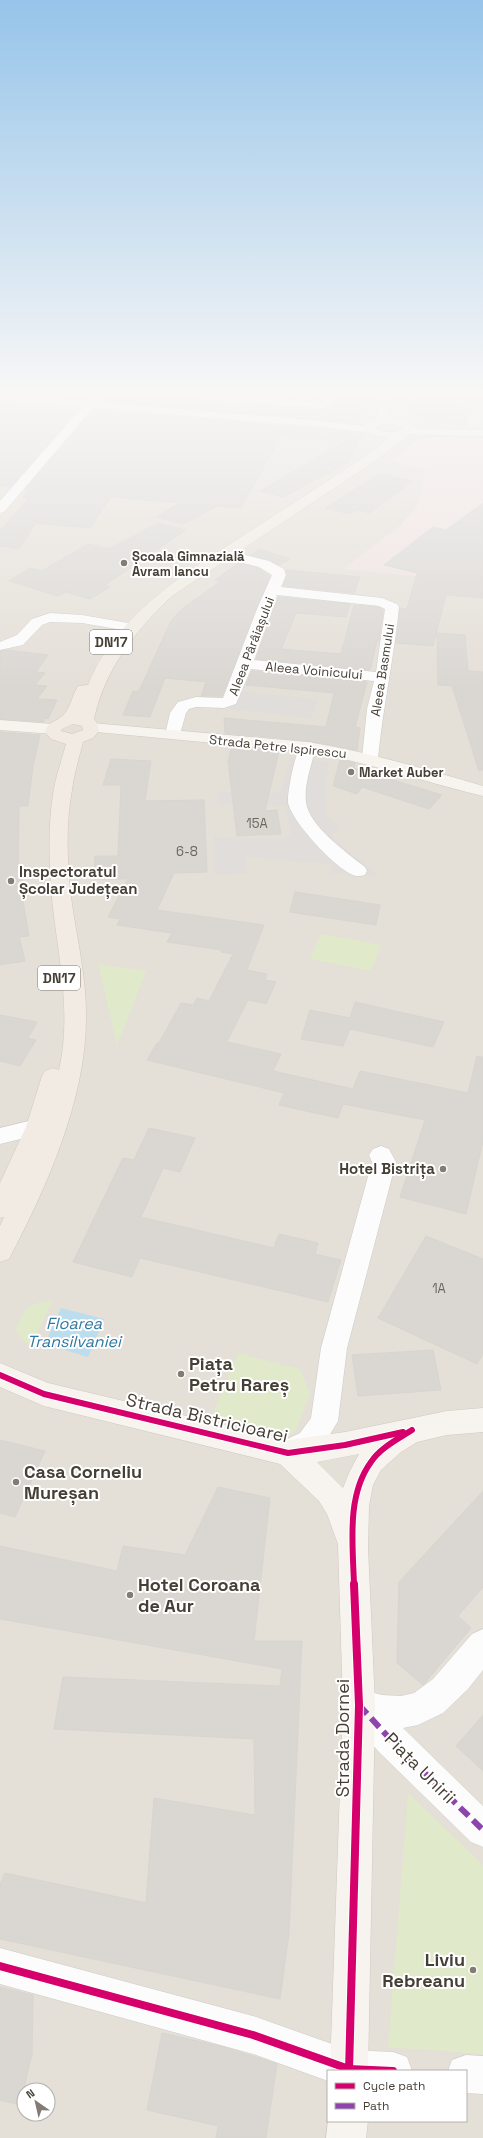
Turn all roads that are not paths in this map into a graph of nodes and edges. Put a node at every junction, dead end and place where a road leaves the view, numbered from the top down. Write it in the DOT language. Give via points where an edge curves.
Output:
graph roads {
  1 [pos="18,489"];
  2 [pos="312,489"];
  3 [pos="324,489"];
  4 [pos="0,509"];
  5 [pos="225,554"];
  6 [pos="273,590"];
  7 [pos="123,626"];
  8 [pos="0,646"];
  9 [pos="245,664"];
  10 [pos="382,677"];
  11 [pos="0,725"];
  12 [pos="72,729"];
  13 [pos="173,735"];
  14 [pos="308,747"];
  15 [pos="370,758"];
  16 [pos="483,791"];
  17 [pos="358,871"];
  18 [pos="37,1127"];
  19 [pos="0,1136"];
  20 [pos="381,1155"];
  21 [pos="0,1209"];
  22 [pos="0,1252"];
  23 [pos="0,1375"];
  24 [pos="483,1420"];
  25 [pos="412,1430"];
  26 [pos="288,1452"];
  27 [pos="353,1548"];
  28 [pos="483,1645"];
  29 [pos="359,1705"];
  30 [pos="483,1830"];
  31 [pos="0,1966"];
  32 [pos="349,2070"];
  33 [pos="467,2074"];
  34 [pos="483,2075"];
  35 [pos="348,2122"];
  36 [pos="346,2138"];
  1 -- 4 [label="street"];
  2 -- 7 [label="main road, DN17" via="161,587"];
  3 -- 5 [label="main road, DN17"];
  5 -- 6 [label="street, Aleea Pârâiașului" via="275,569 280,575"];
  5 -- 12 [label="main road, DN17" via="170,589 151,606 106,667 87,709"];
  6 -- 9 [label="street, Aleea Pârâiașului"];
  6 -- 10 [label="street, Aleea Basmului" via="389,604 392,610"];
  7 -- 8 [label="street" via="60,617 48,618 39,621 21,640"];
  7 -- 12 [label="main road, DN17" via="98,660 75,709"];
  9 -- 10 [label="street, Aleea Voinicului"];
  9 -- 13 [label="street, Aleea Pârâiașului" via="230,701 224,704 200,702 184,706 179,710"];
  10 -- 15 [label="street, Aleea Basmului" via="375,709"];
  11 -- 12 [label="street, Strada Petre Ispirescu"];
  12 -- 13 [label="street, Strada Petre Ispirescu"];
  12 -- 18 [label="main road, DN17" via="51,788 46,842 49,893 61,994 61,1035 49,1092"];
  12 -- 22 [label="main road, DN17" via="63,789 59,842 74,993 75,1035 67,1079 51,1137 36,1177"];
  13 -- 14 [label="street, Strada Petre Ispirescu"];
  14 -- 15 [label="street, Strada Petre Ispirescu"];
  14 -- 17 [label="street" via="297,802 303,818"];
  15 -- 16 [label="street, Strada Petre Ispirescu"];
  18 -- 19 [label="street"];
  18 -- 21 [label="main road, DN17"];
  20 -- 26 [label="street" via="384,1162 334,1348 324,1421 310,1442"];
  23 -- 26 [label="street, Strada Bistricioarei" via="44,1394 85,1405"];
  24 -- 25 [label="street, Strada Bistricioarei" via="446,1423"];
  25 -- 26 [label="street, Strada Bistricioarei" via="345,1445"];
  25 -- 27 [label="street, Strada Dornei" via="391,1443 371,1461 360,1482 354,1506"];
  26 -- 27 [label="street, Strada Bistricioarei" via="329,1492 340,1508"];
  27 -- 29 [label="street, Strada Dornei"];
  28 -- 29 [label="street" via="447,1690 426,1706 395,1712 377,1711"];
  29 -- 30 [label="street, Piața Unirii"];
  29 -- 32 [label="street, Strada Dornei"];
  31 -- 32 [label="street" via="253,2035"];
  33 -- 34 [label="street"];
  35 -- 36 [label="street"];
}
